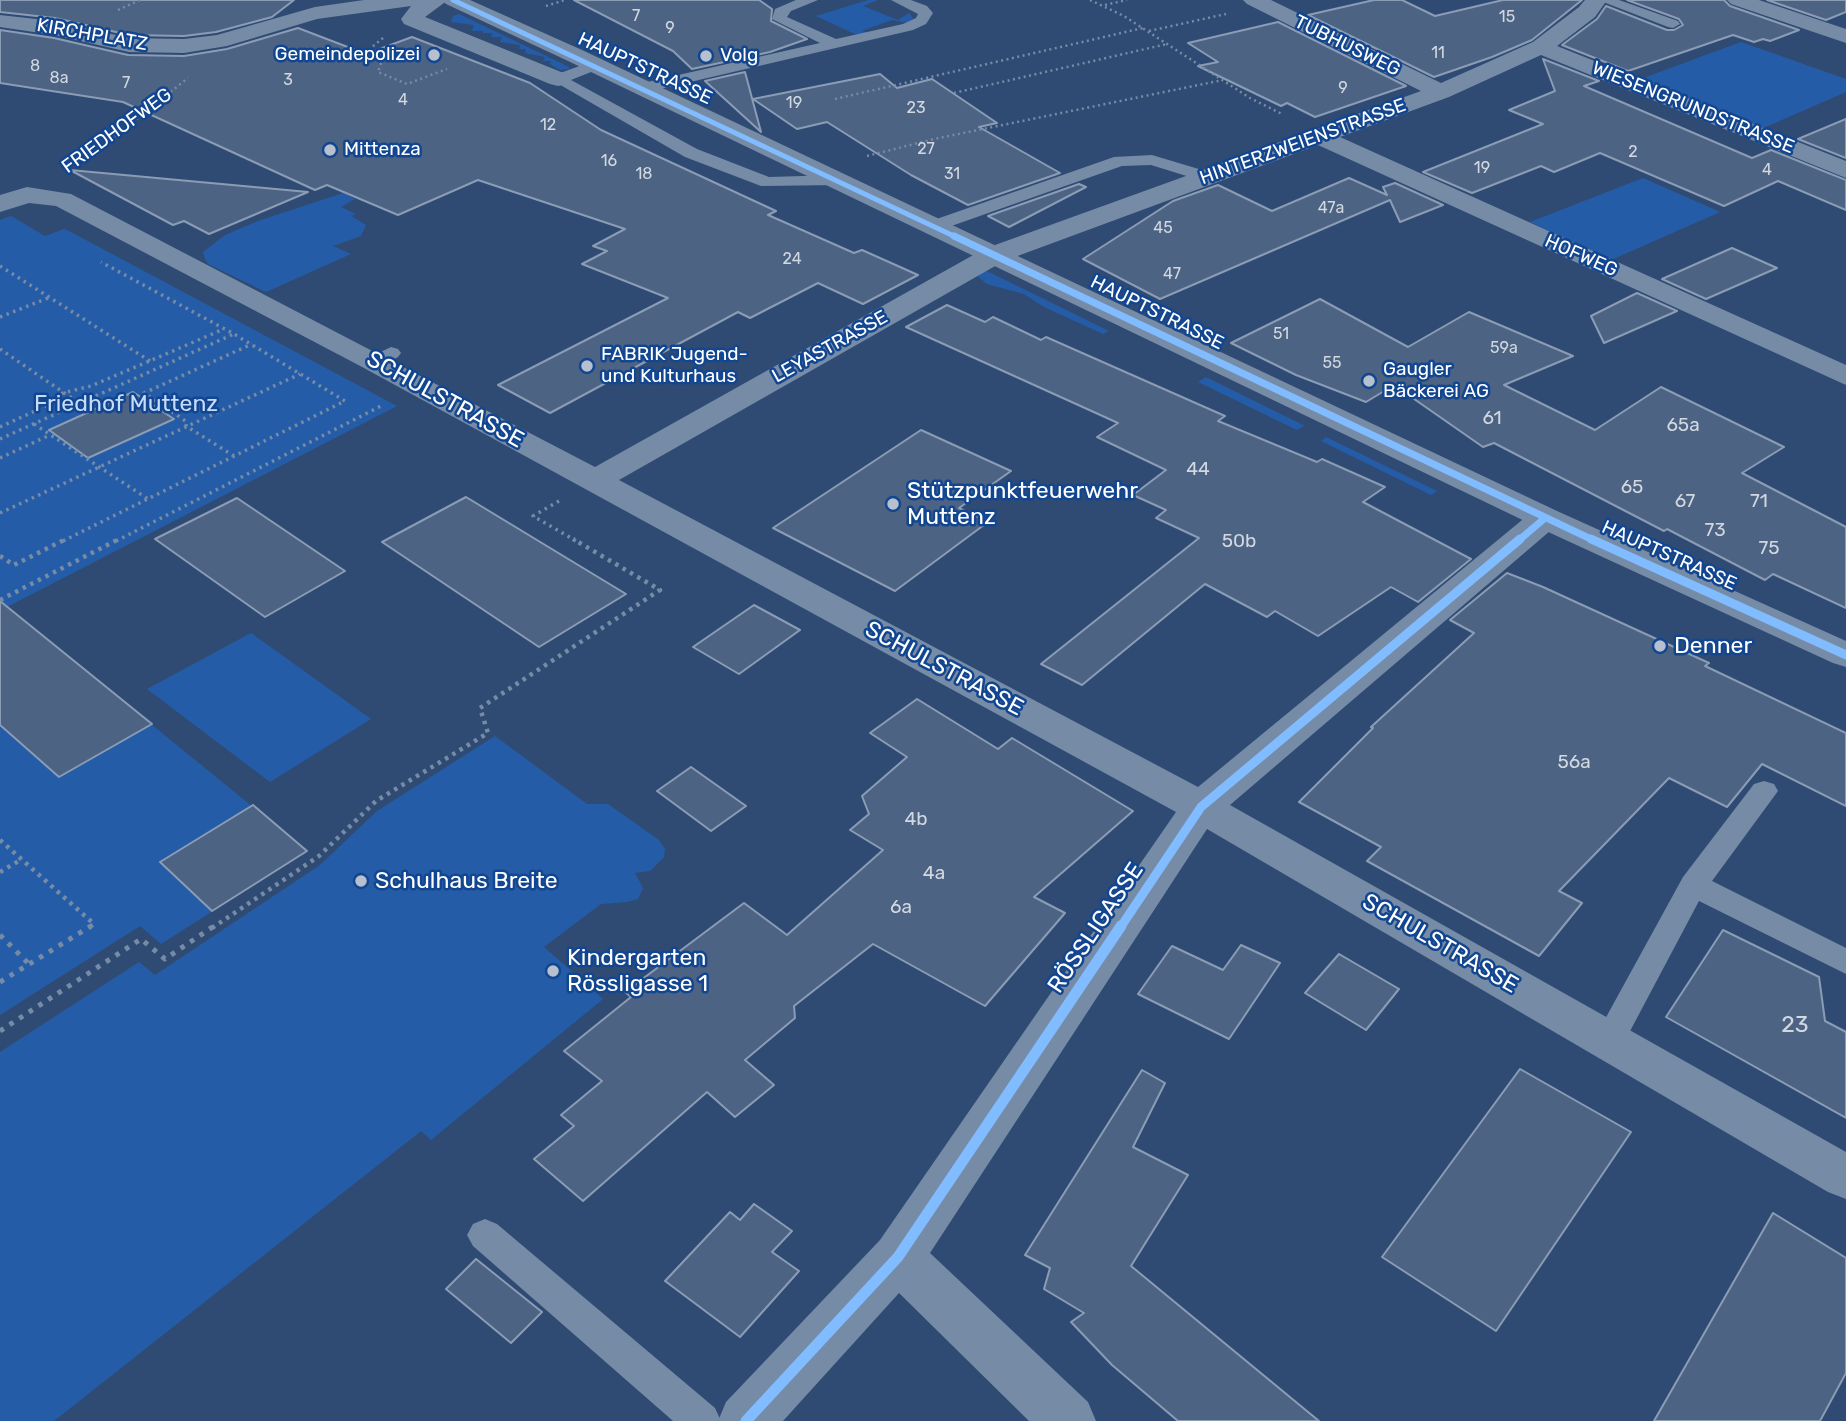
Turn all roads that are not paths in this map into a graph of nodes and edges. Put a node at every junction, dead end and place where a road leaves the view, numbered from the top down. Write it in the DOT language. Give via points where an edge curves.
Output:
graph roads {
  1 [pos="411,0"];
  2 [pos="437,0"];
  3 [pos="453,0"];
  4 [pos="811,0"];
  5 [pos="898,0"];
  6 [pos="1596,0"];
  7 [pos="1605,0"];
  8 [pos="1738,0"];
  9 [pos="1258,2"];
  10 [pos="10,11"];
  11 [pos="1673,24"];
  12 [pos="1846,36"];
  13 [pos="835,44"];
  14 [pos="1541,47"];
  15 [pos="596,65"];
  16 [pos="558,79"];
  17 [pos="643,88"];
  18 [pos="1441,92"];
  19 [pos="1320,135"];
  20 [pos="1846,170"];
  21 [pos="826,175"];
  22 [pos="1206,177"];
  23 [pos="13,200"];
  24 [pos="934,226"];
  25 [pos="995,255"];
  26 [pos="1846,376"];
  27 [pos="593,481"];
  28 [pos="1545,518"];
  29 [pos="1846,655"];
  30 [pos="1764,791"];
  31 [pos="1201,807"];
  32 [pos="1693,885"];
  33 [pos="1846,962"];
  34 [pos="1609,1041"];
  35 [pos="1846,1177"];
  36 [pos="485,1234"];
  37 [pos="898,1257"];
  38 [pos="702,1421"];
  39 [pos="746,1421"];
  40 [pos="1068,1421"];
  1 -- 10 [label="street, KIRCHPLATZ" via="315,13 219,41 184,46 140,46"];
  2 -- 16 [label="street" via="422,7 412,19"];
  3 -- 15 [label="street, HAUPTSTRASSE"];
  4 -- 13 [label="lane" via="786,8 779,19"];
  5 -- 13 [label="lane" via="926,13 908,27"];
  6 -- 14 [label="street, HINTERZWEIENSTRASSE"];
  7 -- 11 [label="lane"];
  8 -- 12 [label="street"];
  9 -- 18 [label="street, TUBHUSWEG"];
  13 -- 17 [label="lane"];
  14 -- 18 [label="street, HINTERZWEIENSTRASSE"];
  14 -- 20 [label="street, WIESENGRUNDSTRASSE"];
  15 -- 16 [label="lane"];
  15 -- 17 [label="street, HAUPTSTRASSE"];
  16 -- 21 [label="lane" via="691,153 767,182"];
  17 -- 21 [label="street, HAUPTSTRASSE"];
  18 -- 19 [label="street, HINTERZWEIENSTRASSE"];
  19 -- 22 [label="street, HINTERZWEIENSTRASSE"];
  19 -- 26 [label="street, HOFWEG"];
  21 -- 24 [label="street, HAUPTSTRASSE"];
  22 -- 24 [label="lane" via="1152,160 1120,161"];
  22 -- 25 [label="street, HINTERZWEIENSTRASSE"];
  23 -- 27 [label="street, SCHULSTRASSE" via="62,199 281,313 383,357 420,386"];
  24 -- 25 [label="street, HAUPTSTRASSE"];
  25 -- 27 [label="street, LEYASTRASSE"];
  25 -- 28 [label="street, HAUPTSTRASSE"];
  27 -- 31 [label="street, SCHULSTRASSE"];
  28 -- 29 [label="street, HAUPTSTRASSE"];
  28 -- 31 [label="street, RÖSSLIGASSE"];
  30 -- 32 [label="lane"];
  31 -- 34 [label="street, SCHULSTRASSE"];
  31 -- 37 [label="street, RÖSSLIGASSE"];
  32 -- 33 [label="lane"];
  32 -- 34 [label="lane"];
  34 -- 35 [label="street, SCHULSTRASSE"];
  36 -- 38 [label="lane"];
  37 -- 39 [label="street, RÖSSLIGASSE"];
  37 -- 40 [label="street"];
}
